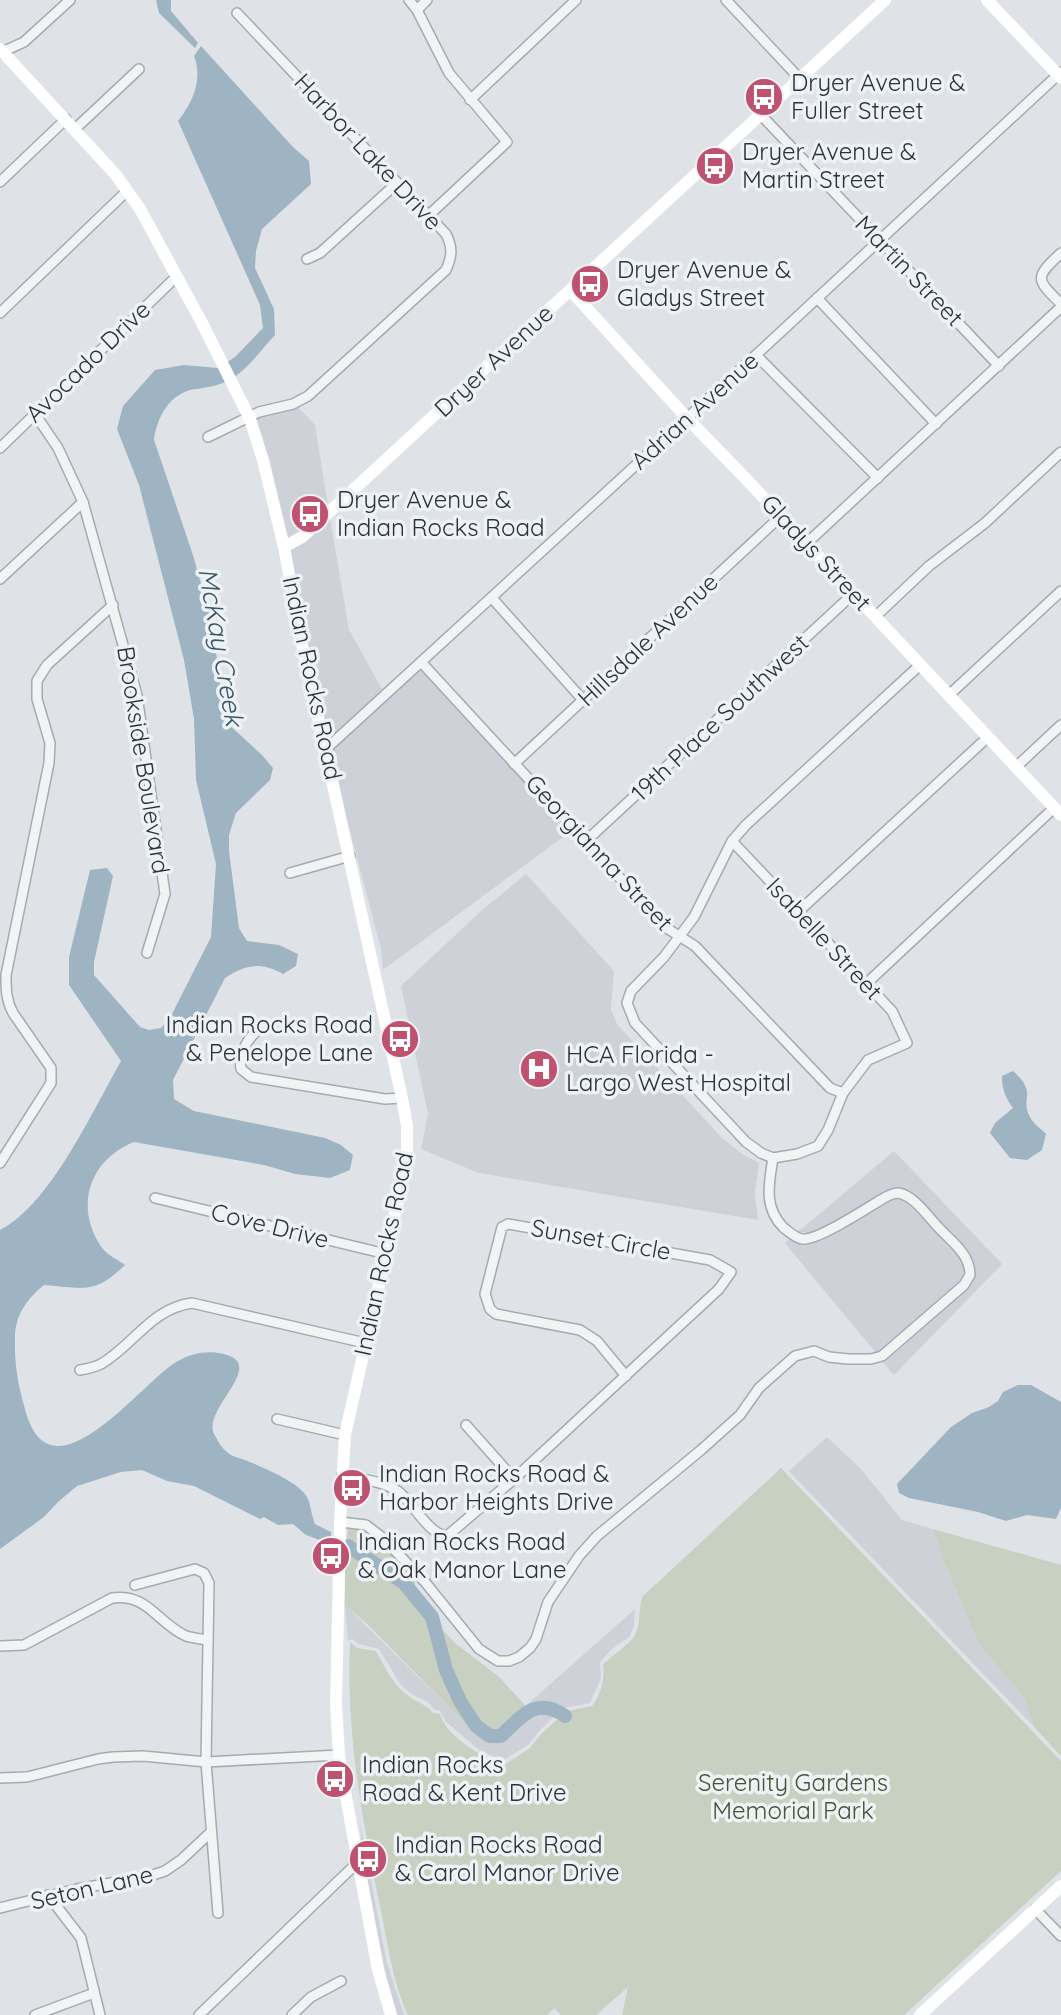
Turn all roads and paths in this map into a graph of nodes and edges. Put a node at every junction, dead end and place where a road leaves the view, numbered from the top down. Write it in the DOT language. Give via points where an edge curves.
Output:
graph roads {
  1 [pos="71,0"];
  2 [pos="410,0"];
  3 [pos="427,0"];
  4 [pos="576,0"];
  5 [pos="726,0"];
  6 [pos="886,0"];
  7 [pos="987,0"];
  8 [pos="417,10"];
  9 [pos="237,13"];
  10 [pos="1,51"];
  11 [pos="139,69"];
  12 [pos="1060,75"];
  13 [pos="800,79"];
  14 [pos="470,100"];
  15 [pos="761,115"];
  16 [pos="66,119"];
  17 [pos="75,130"];
  18 [pos="0,182"];
  19 [pos="397,183"];
  20 [pos="127,191"];
  21 [pos="428,216"];
  22 [pos="880,240"];
  23 [pos="1061,253"];
  24 [pos="307,259"];
  25 [pos="176,277"];
  26 [pos="571,291"];
  27 [pos="817,298"];
  28 [pos="1061,306"];
  29 [pos="0,313"];
  30 [pos="756,355"];
  31 [pos="999,366"];
  32 [pos="36,414"];
  33 [pos="250,418"];
  34 [pos="687,418"];
  35 [pos="936,424"];
  36 [pos="208,438"];
  37 [pos="0,448"];
  38 [pos="1061,452"];
  39 [pos="878,478"];
  40 [pos="83,502"];
  41 [pos="781,516"];
  42 [pos="807,543"];
  43 [pos="284,547"];
  44 [pos="0,579"];
  45 [pos="1061,591"];
  46 [pos="853,594"];
  47 [pos="492,598"];
  48 [pos="113,605"];
  49 [pos="875,617"];
  50 [pos="422,663"];
  51 [pos="920,665"];
  52 [pos="949,695"];
  53 [pos="583,700"];
  54 [pos="1061,725"];
  55 [pos="988,737"];
  56 [pos="327,748"];
  57 [pos="514,764"];
  58 [pos="1017,766"];
  59 [pos="1058,812"];
  60 [pos="586,841"];
  61 [pos="732,841"];
  62 [pos="350,856"];
  63 [pos="290,873"];
  64 [pos="799,911"];
  65 [pos="679,938"];
  66 [pos="147,953"];
  67 [pos="867,983"];
  68 [pos="261,1027"];
  69 [pos="843,1093"];
  70 [pos="402,1098"];
  71 [pos="773,1158"];
  72 [pos="0,1163"];
  73 [pos="155,1198"];
  74 [pos="386,1254"];
  75 [pos="365,1343"];
  76 [pos="80,1370"];
  77 [pos="626,1376"];
  78 [pos="277,1419"];
  79 [pos="466,1425"];
  80 [pos="345,1434"];
  81 [pos="342,1475"];
  82 [pos="514,1479"];
  83 [pos="340,1522"];
  84 [pos="135,1584"];
  85 [pos="208,1640"];
  86 [pos="0,1646"];
  87 [pos="340,1755"];
  88 [pos="206,1762"];
  89 [pos="0,1779"];
  90 [pos="211,1832"];
  91 [pos="358,1862"];
  92 [pos="1061,1886"];
  93 [pos="48,1895"];
  94 [pos="0,1908"];
  95 [pos="1035,1909"];
  96 [pos="218,1913"];
  97 [pos="1061,1936"];
  98 [pos="341,1981"];
  99 [pos="94,1993"];
  100 [pos="35,2015"];
  101 [pos="100,2015"];
  102 [pos="198,2015"];
  103 [pos="292,2015"];
  104 [pos="391,2015"];
  105 [pos="920,2015"];
  1 -- 10 [label="street" via="24,42"];
  2 -- 8 [label="street"];
  3 -- 8 [label="street"];
  4 -- 14 [label="street"];
  5 -- 13 [label="street"];
  6 -- 13 [label="street, Dryer Avenue"];
  7 -- 12 [label="street"];
  8 -- 14 [label="street" via="449,73"];
  9 -- 19 [label="street, Harbor Lake Drive"];
  10 -- 16 [label="street, Indian Rocks Road"];
  11 -- 17 [label="street"];
  12 -- 22 [label="street, Adrian Avenue"];
  13 -- 15 [label="street, Dryer Avenue"];
  14 -- 21 [label="street" via="507,142"];
  15 -- 22 [label="street, Martin Street"];
  15 -- 26 [label="street, Dryer Avenue"];
  16 -- 17 [label="street, Indian Rocks Road"];
  16 -- 18 [label="street"];
  17 -- 20 [label="street, Indian Rocks Road"];
  19 -- 21 [label="street, Harbor Lake Drive"];
  19 -- 24 [label="street" via="320,253"];
  20 -- 25 [label="street, Indian Rocks Road"];
  20 -- 29 [label="street"];
  21 -- 33 [label="street, Harbor Lake Drive" via="451,246 446,270 307,396"];
  22 -- 27 [label="street, Adrian Avenue"];
  22 -- 31 [label="street, Martin Street"];
  23 -- 28 [label="street" via="1043,269 1041,277"];
  25 -- 32 [label="street, Avocado Drive"];
  25 -- 33 [label="street, Indian Rocks Road"];
  26 -- 34 [label="street, Gladys Street"];
  26 -- 43 [label="street, Dryer Avenue" via="302,537"];
  27 -- 30 [label="street, Adrian Avenue"];
  27 -- 35 [label="street"];
  28 -- 31 [label="street"];
  30 -- 34 [label="street, Adrian Avenue"];
  30 -- 39 [label="street"];
  31 -- 35 [label="street"];
  32 -- 37 [label="street, Avocado Drive"];
  32 -- 40 [label="street, Brookside Boulevard"];
  33 -- 36 [label="street, Harbor Lake Drive"];
  33 -- 43 [label="street, Indian Rocks Road"];
  34 -- 41 [label="street, Gladys Street"];
  34 -- 47 [label="street, Adrian Avenue"];
  35 -- 39 [label="street"];
  38 -- 49 [label="street"];
  39 -- 42 [label="street"];
  40 -- 44 [label="street"];
  40 -- 48 [label="street, Brookside Boulevard"];
  41 -- 42 [label="street, Gladys Street"];
  41 -- 53 [label="street, Hillsdale Avenue"];
  42 -- 46 [label="street, Gladys Street"];
  43 -- 56 [label="street, Indian Rocks Road"];
  45 -- 52 [label="street"];
  46 -- 49 [label="street, Gladys Street"];
  46 -- 60 [label="street, 19th Place Southwest"];
  47 -- 50 [label="street, Adrian Avenue"];
  47 -- 53 [label="street"];
  48 -- 66 [label="street, Brookside Boulevard" via="137,695 163,883"];
  48 -- 72 [label="street" via="47,665 37,681 50,763 6,990 13,1013 51,1068 51,1083"];
  49 -- 51 [label="street, Gladys Street"];
  50 -- 56 [label="street, Adrian Avenue"];
  50 -- 57 [label="street, Georgianna Street"];
  51 -- 52 [label="street, Gladys Street"];
  51 -- 61 [label="street"];
  52 -- 55 [label="street, Gladys Street"];
  53 -- 57 [label="street, Hillsdale Avenue"];
  54 -- 58 [label="street"];
  55 -- 58 [label="street, Gladys Street"];
  55 -- 64 [label="street"];
  56 -- 62 [label="street, Indian Rocks Road"];
  57 -- 60 [label="street, Georgianna Street"];
  58 -- 59 [label="street, Gladys Street"];
  59 -- 67 [label="street"];
  60 -- 65 [label="street, Georgianna Street"];
  61 -- 64 [label="street, Isabelle Street"];
  61 -- 65 [label="street"];
  62 -- 63 [label="street"];
  62 -- 70 [label="street, Indian Rocks Road"];
  64 -- 67 [label="street, Isabelle Street"];
  65 -- 69 [label="street, Georgianna Street" via="695,946 830,1088"];
  65 -- 71 [label="street" via="631,992 627,1003 635,1023 746,1142"];
  67 -- 69 [label="street, Isabelle Street" via="892,1011 907,1043 868,1060"];
  68 -- 70 [label="street" via="241,1055 241,1069 251,1077"];
  69 -- 71 [label="street" via="818,1146"];
  70 -- 74 [label="street, Indian Rocks Road" via="407,1161"];
  71 -- 83 [label="street" via="770,1205 793,1235 811,1238 897,1193 911,1198 966,1256 971,1275 882,1356 848,1359 814,1351 795,1356 759,1388 731,1424 588,1546 548,1602 536,1639 509,1661 498,1661 479,1650 383,1538 366,1525"];
  73 -- 74 [label="street, Cove Drive"];
  74 -- 75 [label="street, Indian Rocks Road"];
  75 -- 76 [label="street" via="192,1303 161,1313 100,1365"];
  75 -- 80 [label="street, Indian Rocks Road"];
  77 -- 77 [label="street, Sunset Circle" via="719,1289 731,1272 710,1260 508,1224 502,1227 485,1294 490,1309 496,1314 580,1330 597,1341"];
  77 -- 82 [label="street"];
  78 -- 80 [label="street"];
  79 -- 82 [label="street"];
  80 -- 81 [label="street, Indian Rocks Road"];
  81 -- 82 [label="street" via="399,1492 442,1536 453,1532"];
  81 -- 83 [label="street, Indian Rocks Road"];
  83 -- 87 [label="street, Indian Rocks Road" via="336,1703"];
  84 -- 85 [label="street" via="195,1569 204,1573 209,1583"];
  85 -- 86 [label="street" via="186,1636 139,1600 125,1596 112,1598 24,1645"];
  85 -- 88 [label="street"];
  87 -- 88 [label="street"];
  87 -- 91 [label="street, Indian Rocks Road"];
  88 -- 89 [label="street" via="113,1757"];
  88 -- 90 [label="street"];
  90 -- 93 [label="street, Seton Lane" via="181,1860 150,1877"];
  90 -- 96 [label="street"];
  91 -- 102 [label="street"];
  91 -- 104 [label="street, Indian Rocks Road"];
  92 -- 95 [label="street"];
  93 -- 94 [label="street, Seton Lane"];
  93 -- 99 [label="street" via="80,1938"];
  95 -- 97 [label="street"];
  95 -- 105 [label="street"];
  98 -- 103 [label="street"];
  99 -- 100 [label="street"];
  99 -- 101 [label="street"];
}
